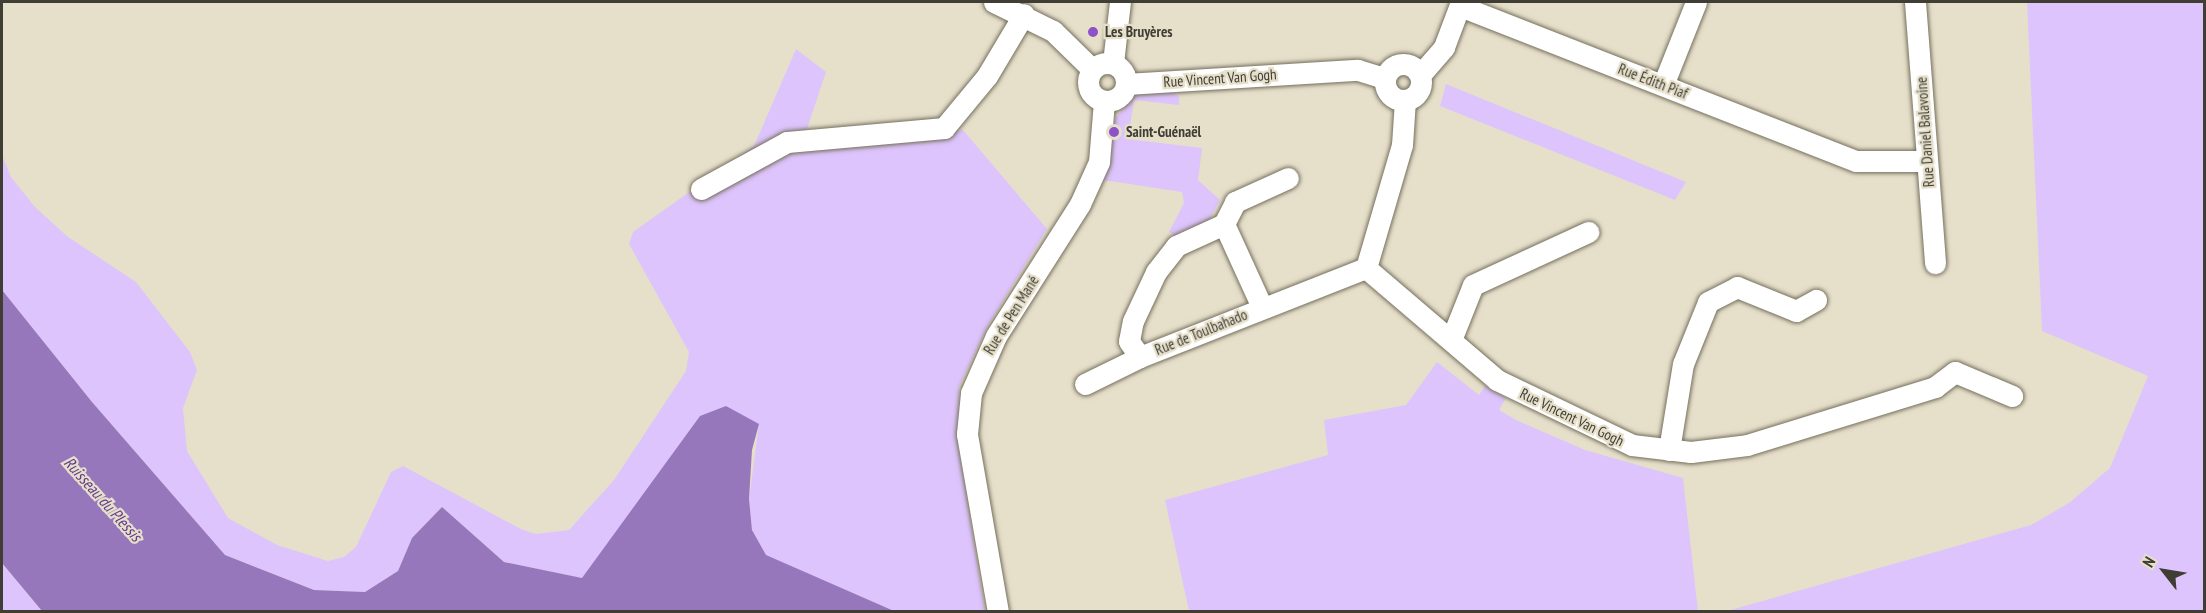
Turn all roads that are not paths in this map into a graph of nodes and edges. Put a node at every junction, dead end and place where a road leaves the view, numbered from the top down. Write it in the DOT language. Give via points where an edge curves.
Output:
graph roads {
  1 [pos="994,2"];
  2 [pos="1120,2"];
  3 [pos="1696,2"];
  4 [pos="1916,2"];
  5 [pos="1461,4"];
  6 [pos="1024,14"];
  7 [pos="1113,63"];
  8 [pos="1092,69"];
  9 [pos="1420,75"];
  10 [pos="1385,78"];
  11 [pos="1126,84"];
  12 [pos="1663,85"];
  13 [pos="1405,100"];
  14 [pos="1104,101"];
  15 [pos="1926,160"];
  16 [pos="1288,178"];
  17 [pos="700,189"];
  18 [pos="1224,224"];
  19 [pos="1588,232"];
  20 [pos="1935,263"];
  21 [pos="1366,268"];
  22 [pos="1816,300"];
  23 [pos="1262,306"];
  24 [pos="1451,340"];
  25 [pos="1140,357"];
  26 [pos="1085,384"];
  27 [pos="2012,396"];
  28 [pos="1670,450"];
  29 [pos="998,612"];
  1 -- 6 [label="street"];
  2 -- 7 [label="street"];
  3 -- 12 [label="street"];
  4 -- 15 [label="street, Rue Daniel Balavoine"];
  5 -- 9 [label="street, Rue Édith Piaf" via="1444,47"];
  5 -- 12 [label="street, Rue Édith Piaf"];
  6 -- 8 [label="street" via="1053,31"];
  6 -- 17 [label="street" via="987,76 944,128 787,142"];
  7 -- 8 [label="street"];
  7 -- 11 [label="street" via="1123,70"];
  8 -- 14 [label="street" via="1089,87"];
  9 -- 10 [label="street" via="1413,66 1402,64 1391,68"];
  9 -- 13 [label="street" via="1419,91"];
  10 -- 11 [label="street, Rue Vincent Van Gogh" via="1358,70"];
  10 -- 13 [label="street" via="1387,91"];
  11 -- 14 [label="street" via="1122,93"];
  12 -- 15 [label="street, Rue Édith Piaf" via="1856,161"];
  13 -- 21 [label="street" via="1402,145"];
  14 -- 29 [label="street, Rue de Pen Mané" via="1099,162 996,336 971,393 967,434"];
  15 -- 20 [label="street, Rue Daniel Balavoine"];
  16 -- 18 [label="street" via="1235,202"];
  18 -- 23 [label="street, Rue de Toulbahado"];
  18 -- 25 [label="street, Rue de Toulbahado" via="1176,246 1156,272 1133,321 1130,341"];
  19 -- 24 [label="street" via="1473,285"];
  21 -- 23 [label="street, Rue de Toulbahado"];
  21 -- 24 [label="street, Rue Vincent Van Gogh"];
  22 -- 28 [label="street" via="1796,311 1737,287 1708,302 1683,364"];
  23 -- 25 [label="street, Rue de Toulbahado"];
  24 -- 28 [label="street, Rue Vincent Van Gogh" via="1497,380 1632,445"];
  25 -- 26 [label="street, Rue de Toulbahado"];
  27 -- 28 [label="street, Rue Vincent Van Gogh" via="1955,372 1935,387 1747,445 1691,452"];
}
